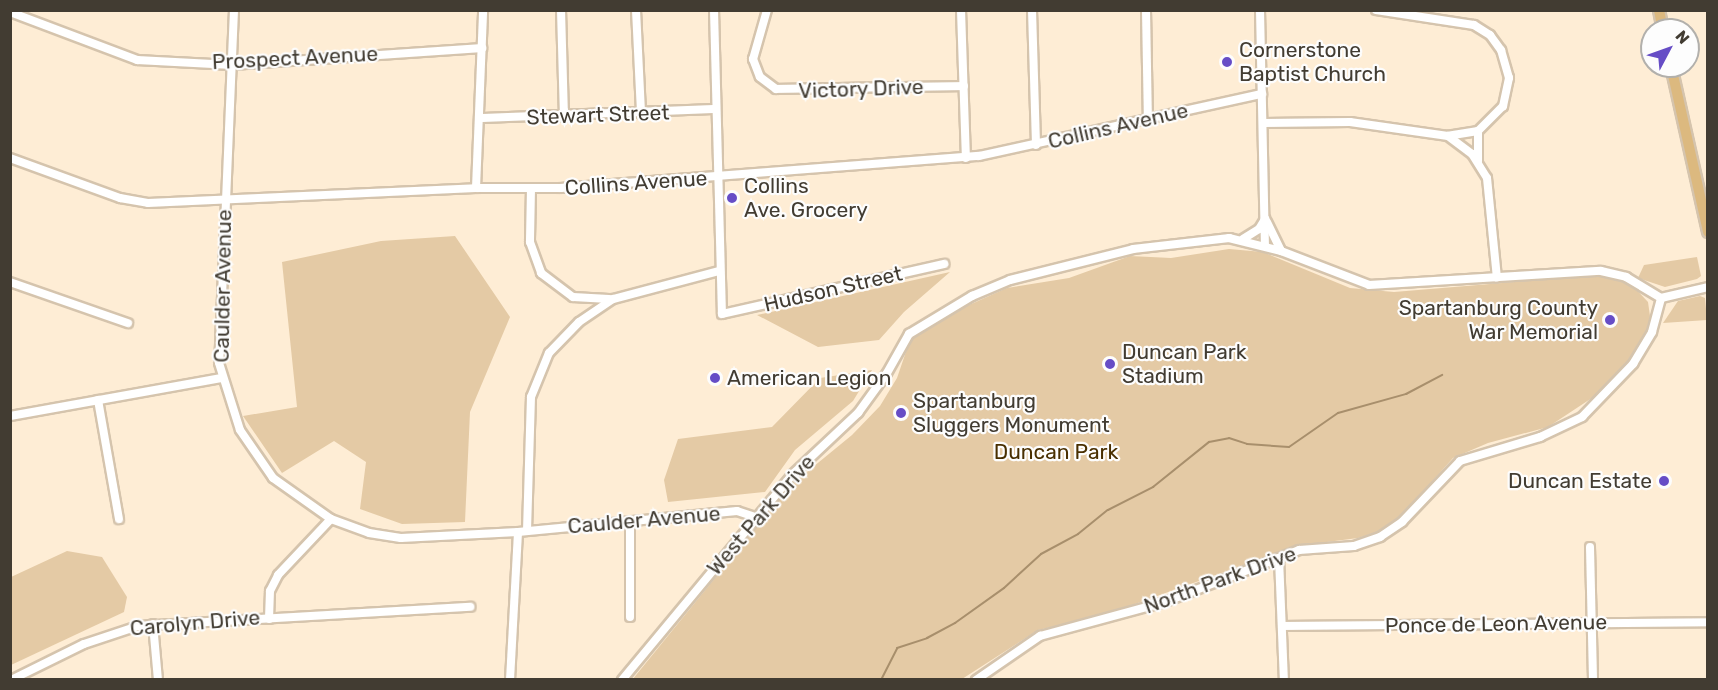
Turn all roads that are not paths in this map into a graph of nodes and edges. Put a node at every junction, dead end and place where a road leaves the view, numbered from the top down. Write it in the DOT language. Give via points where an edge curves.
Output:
graph roads {
  1 [pos="234,10"];
  2 [pos="483,10"];
  3 [pos="561,10"];
  4 [pos="636,10"];
  5 [pos="714,10"];
  6 [pos="767,10"];
  7 [pos="961,10"];
  8 [pos="1032,10"];
  9 [pos="1146,10"];
  10 [pos="1260,10"];
  11 [pos="1376,10"];
  12 [pos="10,12"];
  13 [pos="482,48"];
  14 [pos="232,65"];
  15 [pos="1674,78"];
  16 [pos="964,86"];
  17 [pos="1262,94"];
  18 [pos="716,109"];
  19 [pos="640,114"];
  20 [pos="564,117"];
  21 [pos="480,118"];
  22 [pos="1148,120"];
  23 [pos="1264,123"];
  24 [pos="1478,131"];
  25 [pos="1448,136"];
  26 [pos="1035,145"];
  27 [pos="10,158"];
  28 [pos="966,158"];
  29 [pos="1478,161"];
  30 [pos="717,177"];
  31 [pos="476,188"];
  32 [pos="531,188"];
  33 [pos="225,200"];
  34 [pos="1266,218"];
  35 [pos="1707,232"];
  36 [pos="1244,239"];
  37 [pos="1265,245"];
  38 [pos="1281,251"];
  39 [pos="944,264"];
  40 [pos="719,271"];
  41 [pos="1497,278"];
  42 [pos="10,282"];
  43 [pos="1707,287"];
  44 [pos="1661,298"];
  45 [pos="613,299"];
  46 [pos="128,323"];
  47 [pos="222,378"];
  48 [pos="98,400"];
  49 [pos="10,416"];
  50 [pos="756,517"];
  51 [pos="119,519"];
  52 [pos="331,519"];
  53 [pos="630,522"];
  54 [pos="527,531"];
  55 [pos="518,532"];
  56 [pos="1590,547"];
  57 [pos="1279,558"];
  58 [pos="470,608"];
  59 [pos="630,617"];
  60 [pos="269,619"];
  61 [pos="1707,621"];
  62 [pos="1592,623"];
  63 [pos="153,624"];
  64 [pos="1284,626"];
  65 [pos="11,680"];
  66 [pos="158,680"];
  67 [pos="510,680"];
  68 [pos="622,680"];
  69 [pos="976,680"];
  70 [pos="1284,680"];
  71 [pos="1593,680"];
  1 -- 14 [label="street, Caulder Avenue"];
  2 -- 13 [label="street"];
  3 -- 20 [label="street"];
  4 -- 19 [label="street"];
  5 -- 18 [label="street"];
  6 -- 16 [label="street, Victory Drive" via="753,59 760,77 776,89"];
  7 -- 16 [label="street"];
  8 -- 26 [label="street"];
  9 -- 22 [label="street"];
  10 -- 17 [label="street"];
  11 -- 24 [label="street" via="1474,25 1496,42 1505,58 1508,87 1497,114"];
  12 -- 14 [label="street, Prospect Avenue" via="128,59"];
  13 -- 14 [label="street, Prospect Avenue"];
  13 -- 21 [label="street"];
  14 -- 33 [label="street, Caulder Avenue"];
  15 -- 35 [label="main road"];
  16 -- 28 [label="street"];
  17 -- 22 [label="street, Collins Avenue"];
  17 -- 23 [label="street"];
  18 -- 19 [label="street, Stewart Street"];
  18 -- 30 [label="street"];
  19 -- 20 [label="street, Stewart Street"];
  20 -- 21 [label="street, Stewart Street"];
  21 -- 31 [label="street"];
  22 -- 26 [label="street, Collins Avenue"];
  23 -- 25 [label="street" via="1350,122"];
  23 -- 34 [label="street"];
  24 -- 25 [label="street"];
  24 -- 29 [label="street"];
  25 -- 29 [label="street"];
  26 -- 28 [label="street, Collins Avenue"];
  27 -- 33 [label="street, Collins Avenue" via="134,201"];
  28 -- 30 [label="street, Collins Avenue"];
  29 -- 41 [label="street" via="1490,187"];
  30 -- 32 [label="street, Collins Avenue"];
  30 -- 40 [label="street"];
  31 -- 32 [label="street, Collins Avenue"];
  31 -- 33 [label="street, Collins Avenue"];
  32 -- 45 [label="street" via="530,242 541,273 573,297"];
  33 -- 47 [label="street, Caulder Avenue" via="218,333"];
  34 -- 36 [label="street" via="1259,229"];
  34 -- 37 [label="street"];
  34 -- 38 [label="street"];
  36 -- 37 [label="street, West Park Drive"];
  36 -- 50 [label="street, West Park Drive" via="1216,238 1125,250 1010,280 940,313 905,338 887,373 858,413 804,463"];
  37 -- 38 [label="street, West Park Drive"];
  38 -- 41 [label="street, West Park Drive" via="1369,285"];
  39 -- 40 [label="street, Hudson Street" via="722,314"];
  40 -- 45 [label="street"];
  41 -- 44 [label="street, West Park Drive" via="1610,272"];
  42 -- 46 [label="street"];
  43 -- 44 [label="street"];
  44 -- 57 [label="street, North Park Drive" via="1652,332 1633,364 1582,417 1540,437 1460,461 1402,522 1380,537 1354,546 1310,548"];
  45 -- 54 [label="street" via="579,322 553,347 533,388"];
  47 -- 48 [label="street"];
  47 -- 52 [label="street, Caulder Avenue" via="240,430 264,468 294,497"];
  48 -- 49 [label="street"];
  48 -- 51 [label="street"];
  50 -- 53 [label="street, Caulder Avenue" via="737,511"];
  50 -- 68 [label="street, West Park Drive"];
  52 -- 55 [label="street, Caulder Avenue" via="369,533 400,538"];
  52 -- 60 [label="street, Carolyn Drive" via="278,575 270,591"];
  53 -- 54 [label="street, Caulder Avenue"];
  53 -- 59 [label="street"];
  54 -- 55 [label="street, Caulder Avenue"];
  55 -- 67 [label="street"];
  56 -- 62 [label="street"];
  57 -- 64 [label="street"];
  57 -- 69 [label="street, North Park Drive" via="1165,602 1040,636"];
  58 -- 60 [label="street"];
  60 -- 63 [label="street, Carolyn Drive"];
  61 -- 62 [label="street, Ponce de Leon Avenue"];
  62 -- 64 [label="street, Ponce de Leon Avenue"];
  62 -- 71 [label="street"];
  63 -- 65 [label="street, Carolyn Drive" via="84,644"];
  63 -- 66 [label="street"];
  64 -- 70 [label="street"];
}
